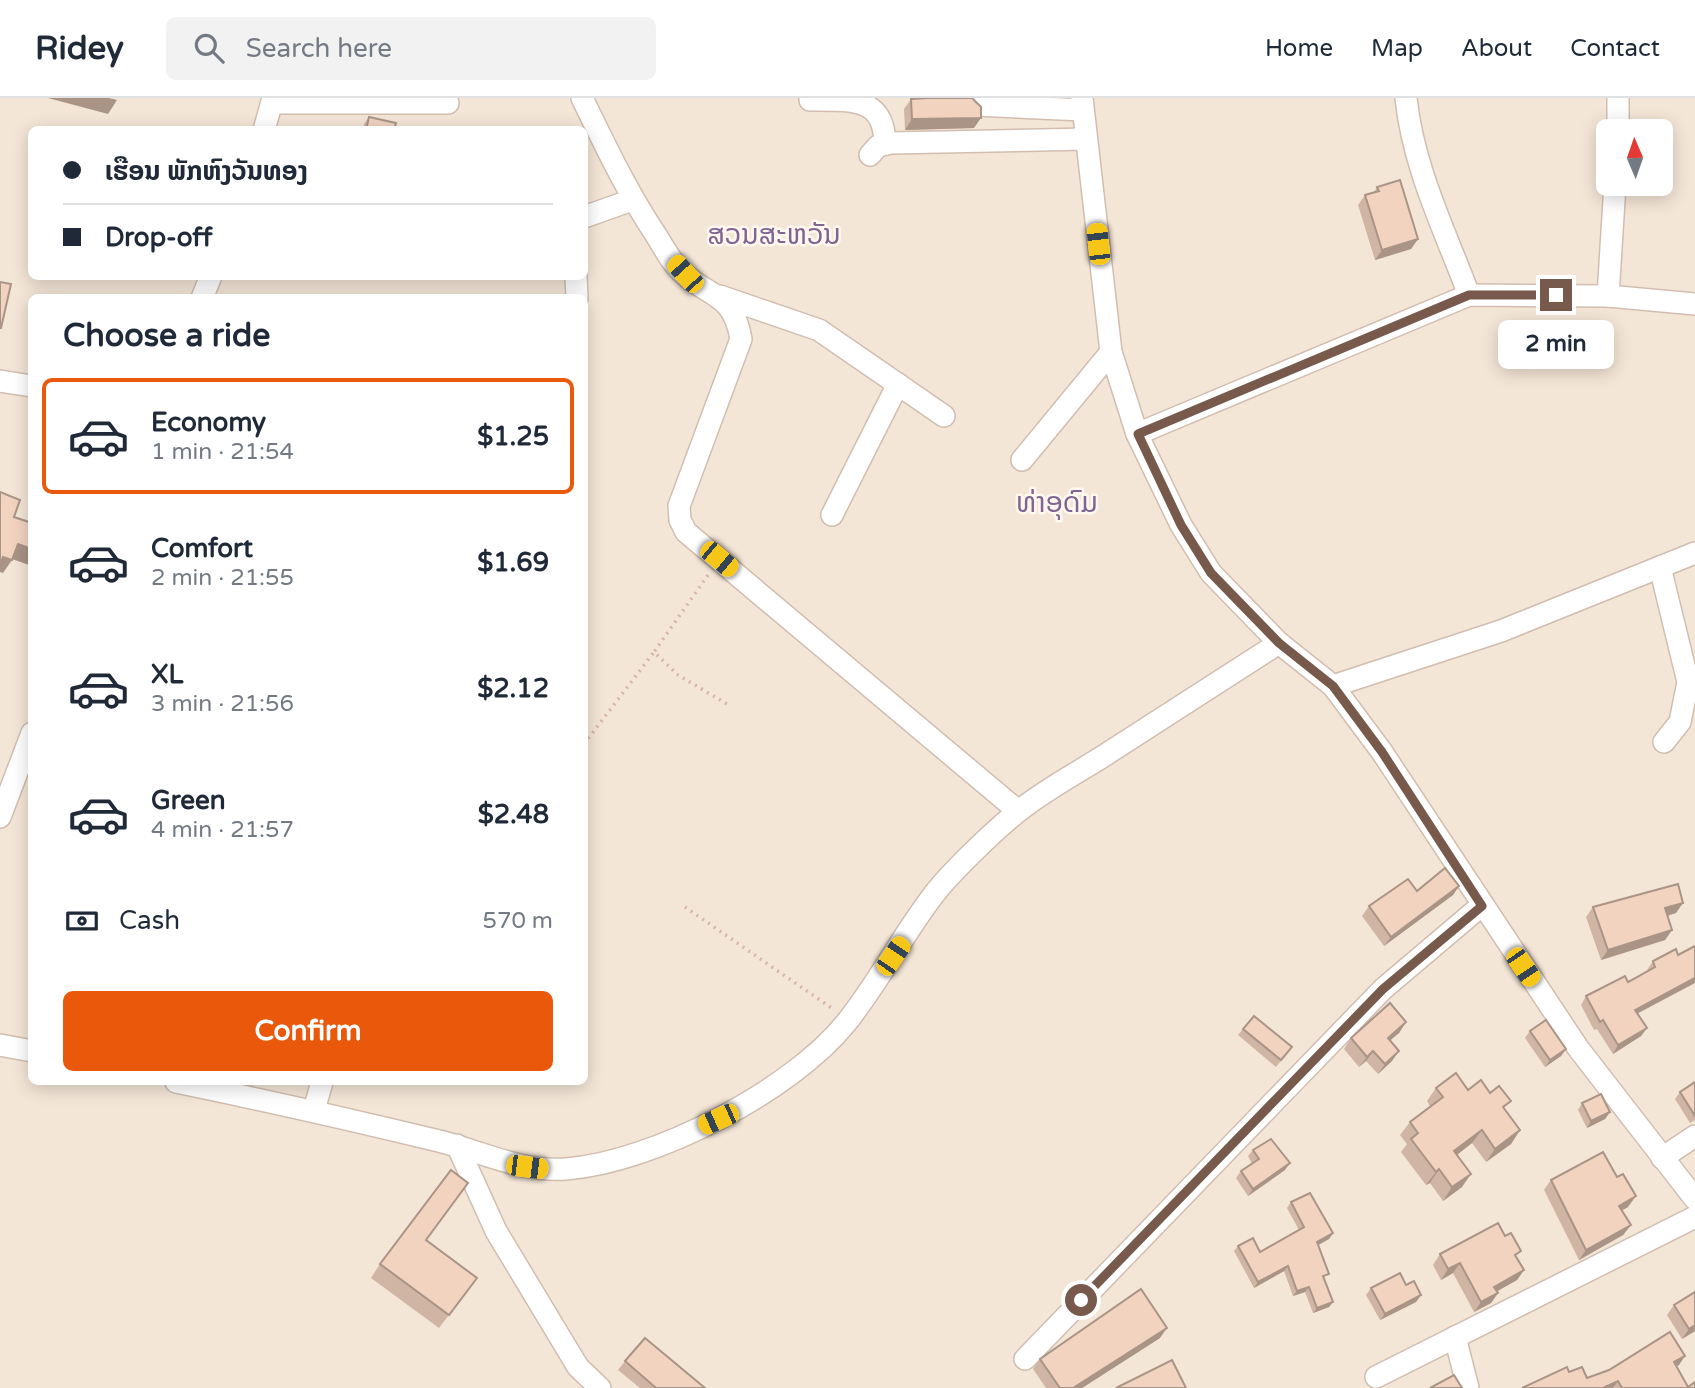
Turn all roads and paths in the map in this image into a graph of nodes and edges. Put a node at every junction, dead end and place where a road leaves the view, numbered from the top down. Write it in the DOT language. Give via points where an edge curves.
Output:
graph roads {
  1 [pos="582,98"];
  2 [pos="1406,98"];
  3 [pos="1618,98"];
  4 [pos="810,100"];
  5 [pos="272,101"];
  6 [pos="448,103"];
  7 [pos="976,104"];
  8 [pos="1082,104"];
  9 [pos="1618,119"];
  10 [pos="265,126"];
  11 [pos="1086,139"];
  12 [pos="1614,196"];
  13 [pos="632,200"];
  14 [pos="588,216"];
  15 [pos="1469,295"];
  16 [pos="720,296"];
  17 [pos="1608,296"];
  18 [pos="1695,304"];
  19 [pos="1111,352"];
  20 [pos="0,381"];
  21 [pos="898,384"];
  22 [pos="28,385"];
  23 [pos="944,416"];
  24 [pos="1138,434"];
  25 [pos="1022,460"];
  26 [pos="832,515"];
  27 [pos="1695,553"];
  28 [pos="719,559"];
  29 [pos="1660,567"];
  30 [pos="1279,643"];
  31 [pos="653,652"];
  32 [pos="1333,686"];
  33 [pos="727,705"];
  34 [pos="588,739"];
  35 [pos="1664,742"];
  36 [pos="28,744"];
  37 [pos="1018,811"];
  38 [pos="0,817"];
  39 [pos="1482,906"];
  40 [pos="685,907"];
  41 [pos="849,1021"];
  42 [pos="0,1045"];
  43 [pos="28,1050"];
  44 [pos="191,1085"];
  45 [pos="321,1085"];
  46 [pos="314,1110"];
  47 [pos="1695,1136"];
  48 [pos="457,1145"];
  49 [pos="1661,1158"];
  50 [pos="1695,1199"];
  51 [pos="1695,1217"];
  52 [pos="1455,1337"];
  53 [pos="1025,1359"];
  54 [pos="1376,1377"];
  55 [pos="600,1388"];
  56 [pos="1468,1388"];
  1 -- 13 [label="street"];
  2 -- 15 [label="street" via="1423,177"];
  3 -- 9 [label="street"];
  4 -- 11 [label="street" via="870,102 884,120 878,149"];
  5 -- 6 [label="street"];
  5 -- 10 [label="street"];
  7 -- 8 [label="street"];
  8 -- 11 [label="street"];
  11 -- 19 [label="street"];
  12 -- 17 [label="street"];
  13 -- 14 [label="street"];
  13 -- 16 [label="street" via="685,274"];
  15 -- 17 [label="street"];
  15 -- 24 [label="street"];
  16 -- 21 [label="street" via="819,330"];
  16 -- 28 [label="street" via="738,320 741,339 679,506 686,531"];
  17 -- 18 [label="street"];
  19 -- 24 [label="street"];
  19 -- 25 [label="street"];
  20 -- 22 [label="street"];
  21 -- 23 [label="street"];
  21 -- 26 [label="street"];
  24 -- 30 [label="street" via="1181,525 1211,573"];
  27 -- 29 [label="street"];
  28 -- 31 [label="path"];
  28 -- 37 [label="street"];
  29 -- 32 [label="street" via="1501,631"];
  29 -- 35 [label="street" via="1688,682 1680,722"];
  30 -- 32 [label="street"];
  30 -- 37 [label="street"];
  31 -- 33 [label="path" via="678,675"];
  31 -- 34 [label="path"];
  32 -- 39 [label="street" via="1382,752"];
  36 -- 38 [label="street"];
  37 -- 41 [label="street" via="937,891"];
  39 -- 49 [label="street" via="1578,1048"];
  39 -- 53 [label="street" via="1383,989"];
  40 -- 41 [label="path"];
  41 -- 48 [label="street" via="813,1058 771,1089 707,1125 614,1159 569,1169 543,1169 511,1165"];
  42 -- 43 [label="street"];
  44 -- 46 [label="street"];
  45 -- 46 [label="street"];
  46 -- 48 [label="street"];
  47 -- 49 [label="street"];
  48 -- 55 [label="street" via="496,1231 578,1367"];
  49 -- 50 [label="street"];
  51 -- 52 [label="street"];
  52 -- 54 [label="street"];
  52 -- 56 [label="street"];
}
